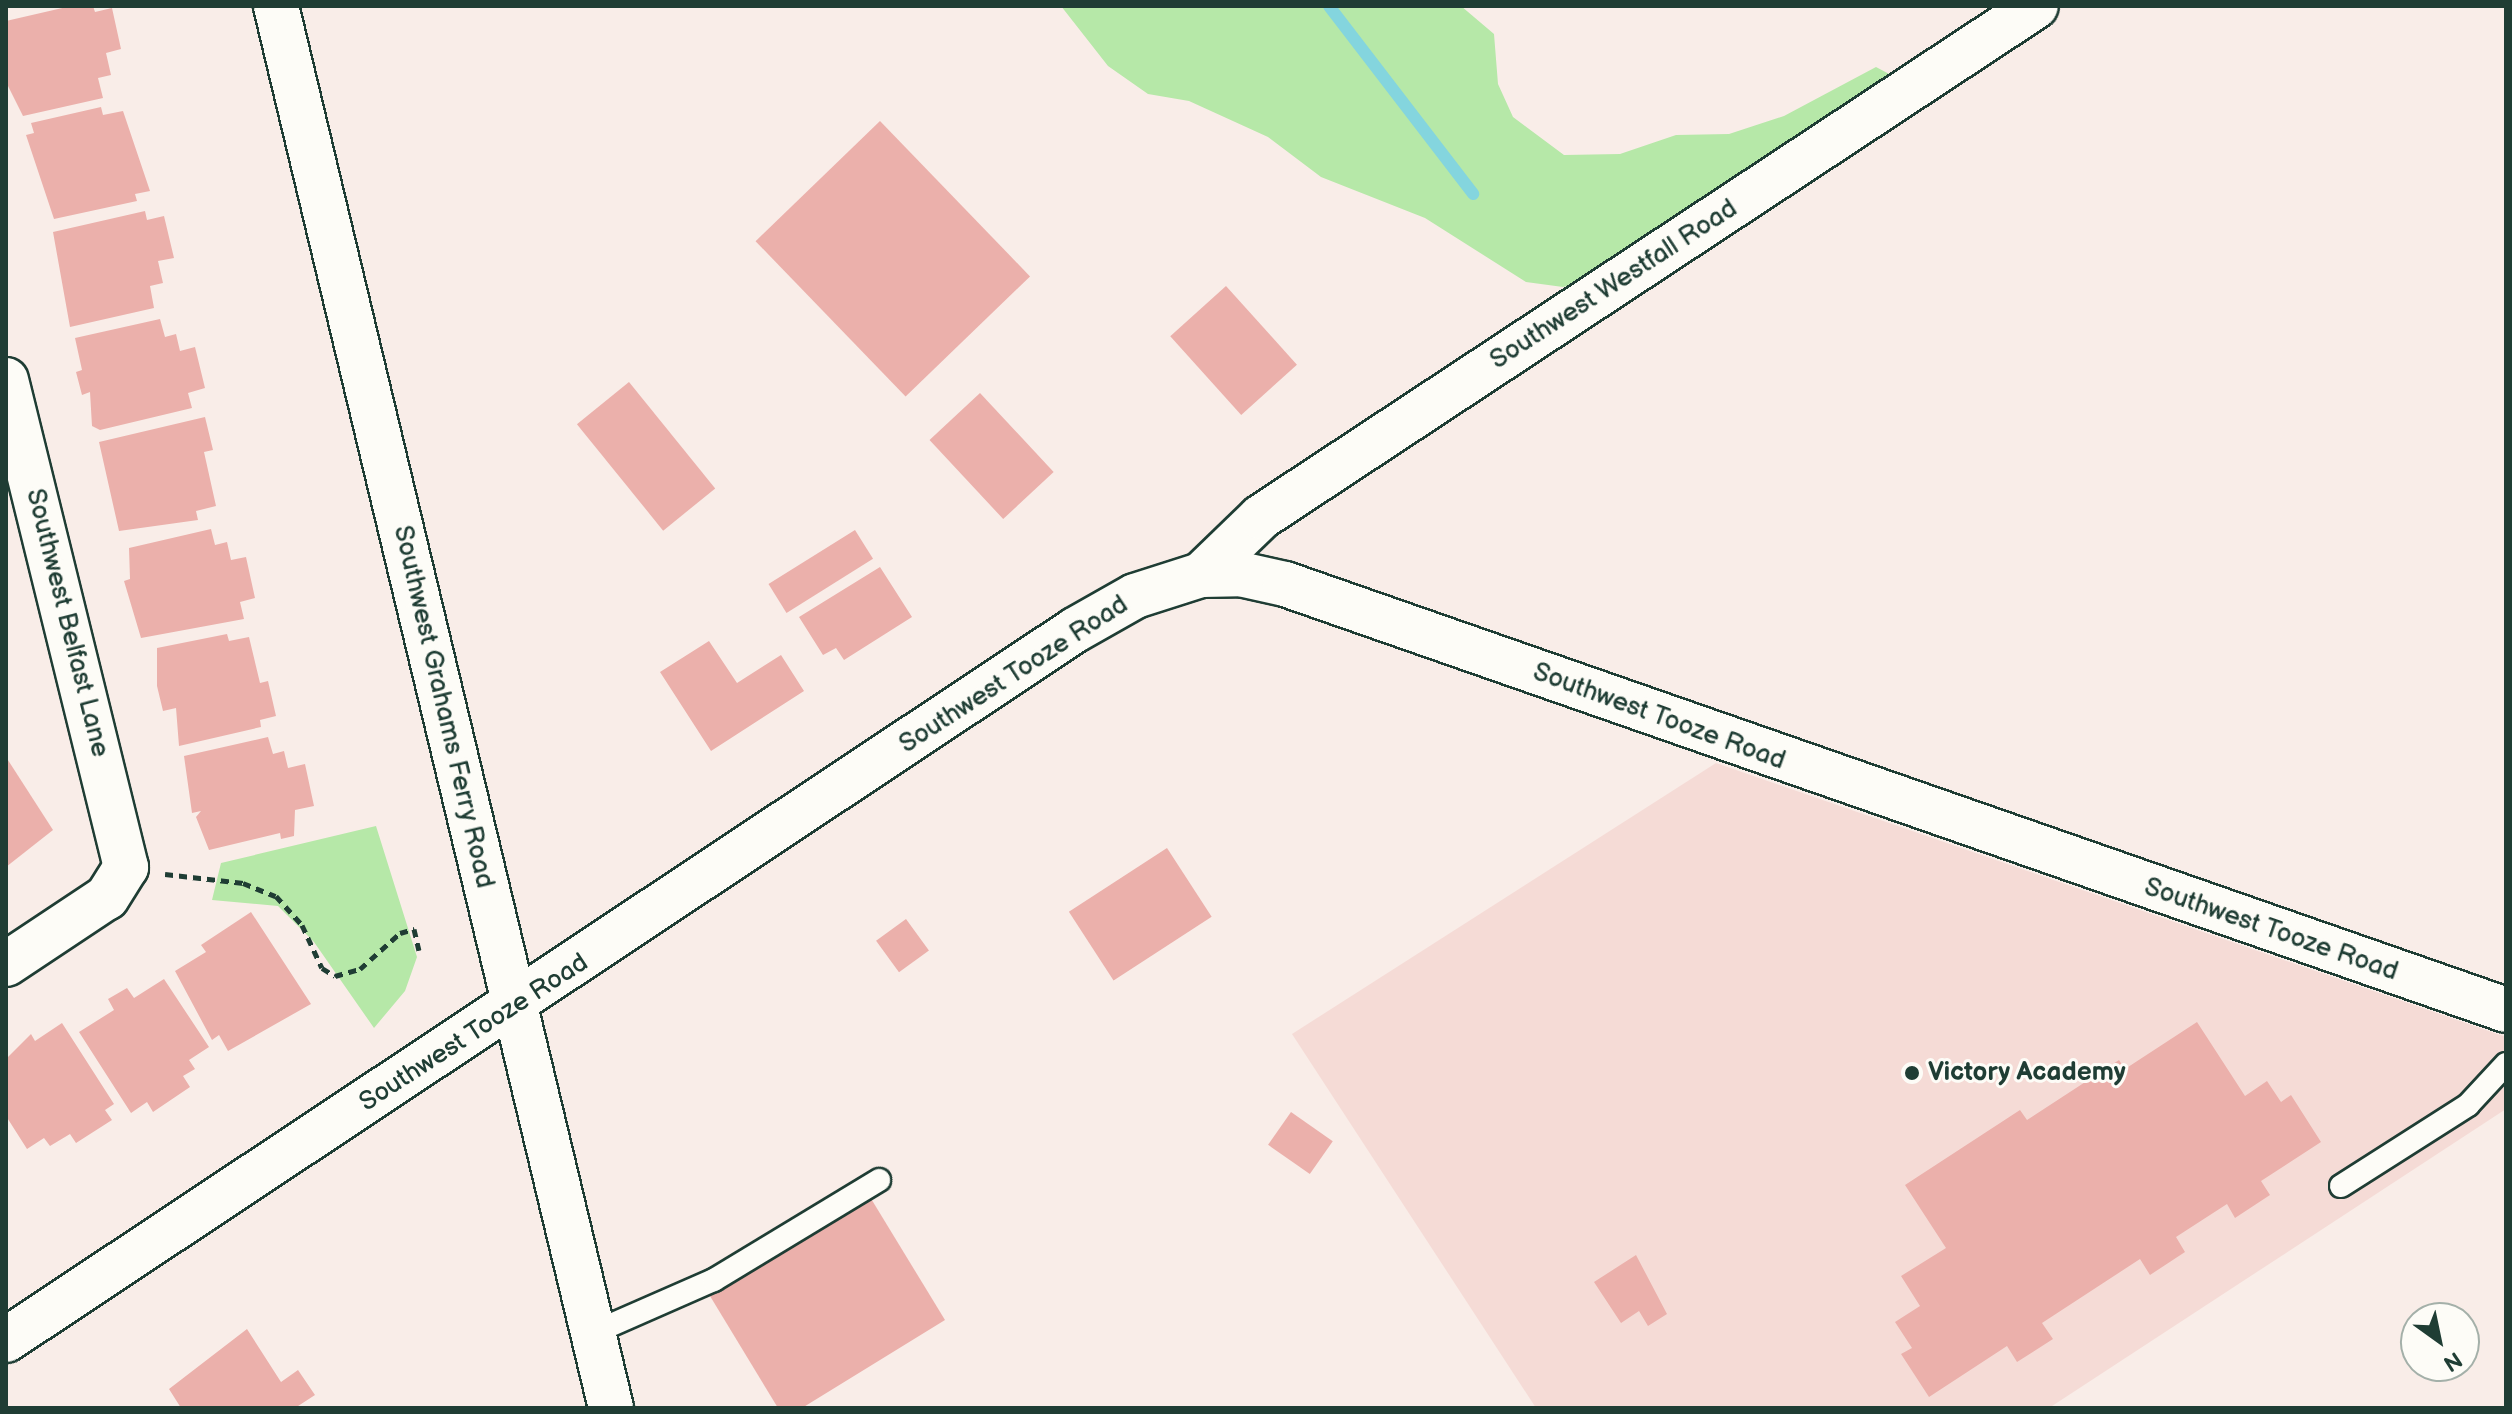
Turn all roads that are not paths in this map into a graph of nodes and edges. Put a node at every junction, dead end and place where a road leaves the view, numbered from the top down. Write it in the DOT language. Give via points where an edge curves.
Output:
graph roads {
  1 [pos="276,6"];
  2 [pos="2036,6"];
  3 [pos="9,408"];
  4 [pos="1201,575"];
  5 [pos="6,964"];
  6 [pos="514,1008"];
  7 [pos="2506,1010"];
  8 [pos="2506,1064"];
  9 [pos="879,1180"];
  10 [pos="2341,1186"];
  11 [pos="593,1333"];
  12 [pos="6,1340"];
  13 [pos="611,1408"];
  1 -- 6 [label="main road, Southwest Grahams Ferry Road"];
  2 -- 4 [label="main road, Southwest Westfall Road" via="1261,517"];
  3 -- 5 [label="main road, Southwest Belfast Lane" via="126,867 107,897"];
  4 -- 6 [label="main road, Southwest Tooze Road" via="1135,596 1075,630"];
  4 -- 7 [label="main road, Southwest Tooze Road" via="1240,574 1285,584"];
  6 -- 11 [label="main road, Southwest Grahams Ferry Road"];
  6 -- 12 [label="main road, Southwest Tooze Road"];
  8 -- 10 [label="lane" via="2468,1105"];
  9 -- 11 [label="lane" via="714,1280"];
  11 -- 13 [label="main road, Southwest Grahams Ferry Road"];
}
